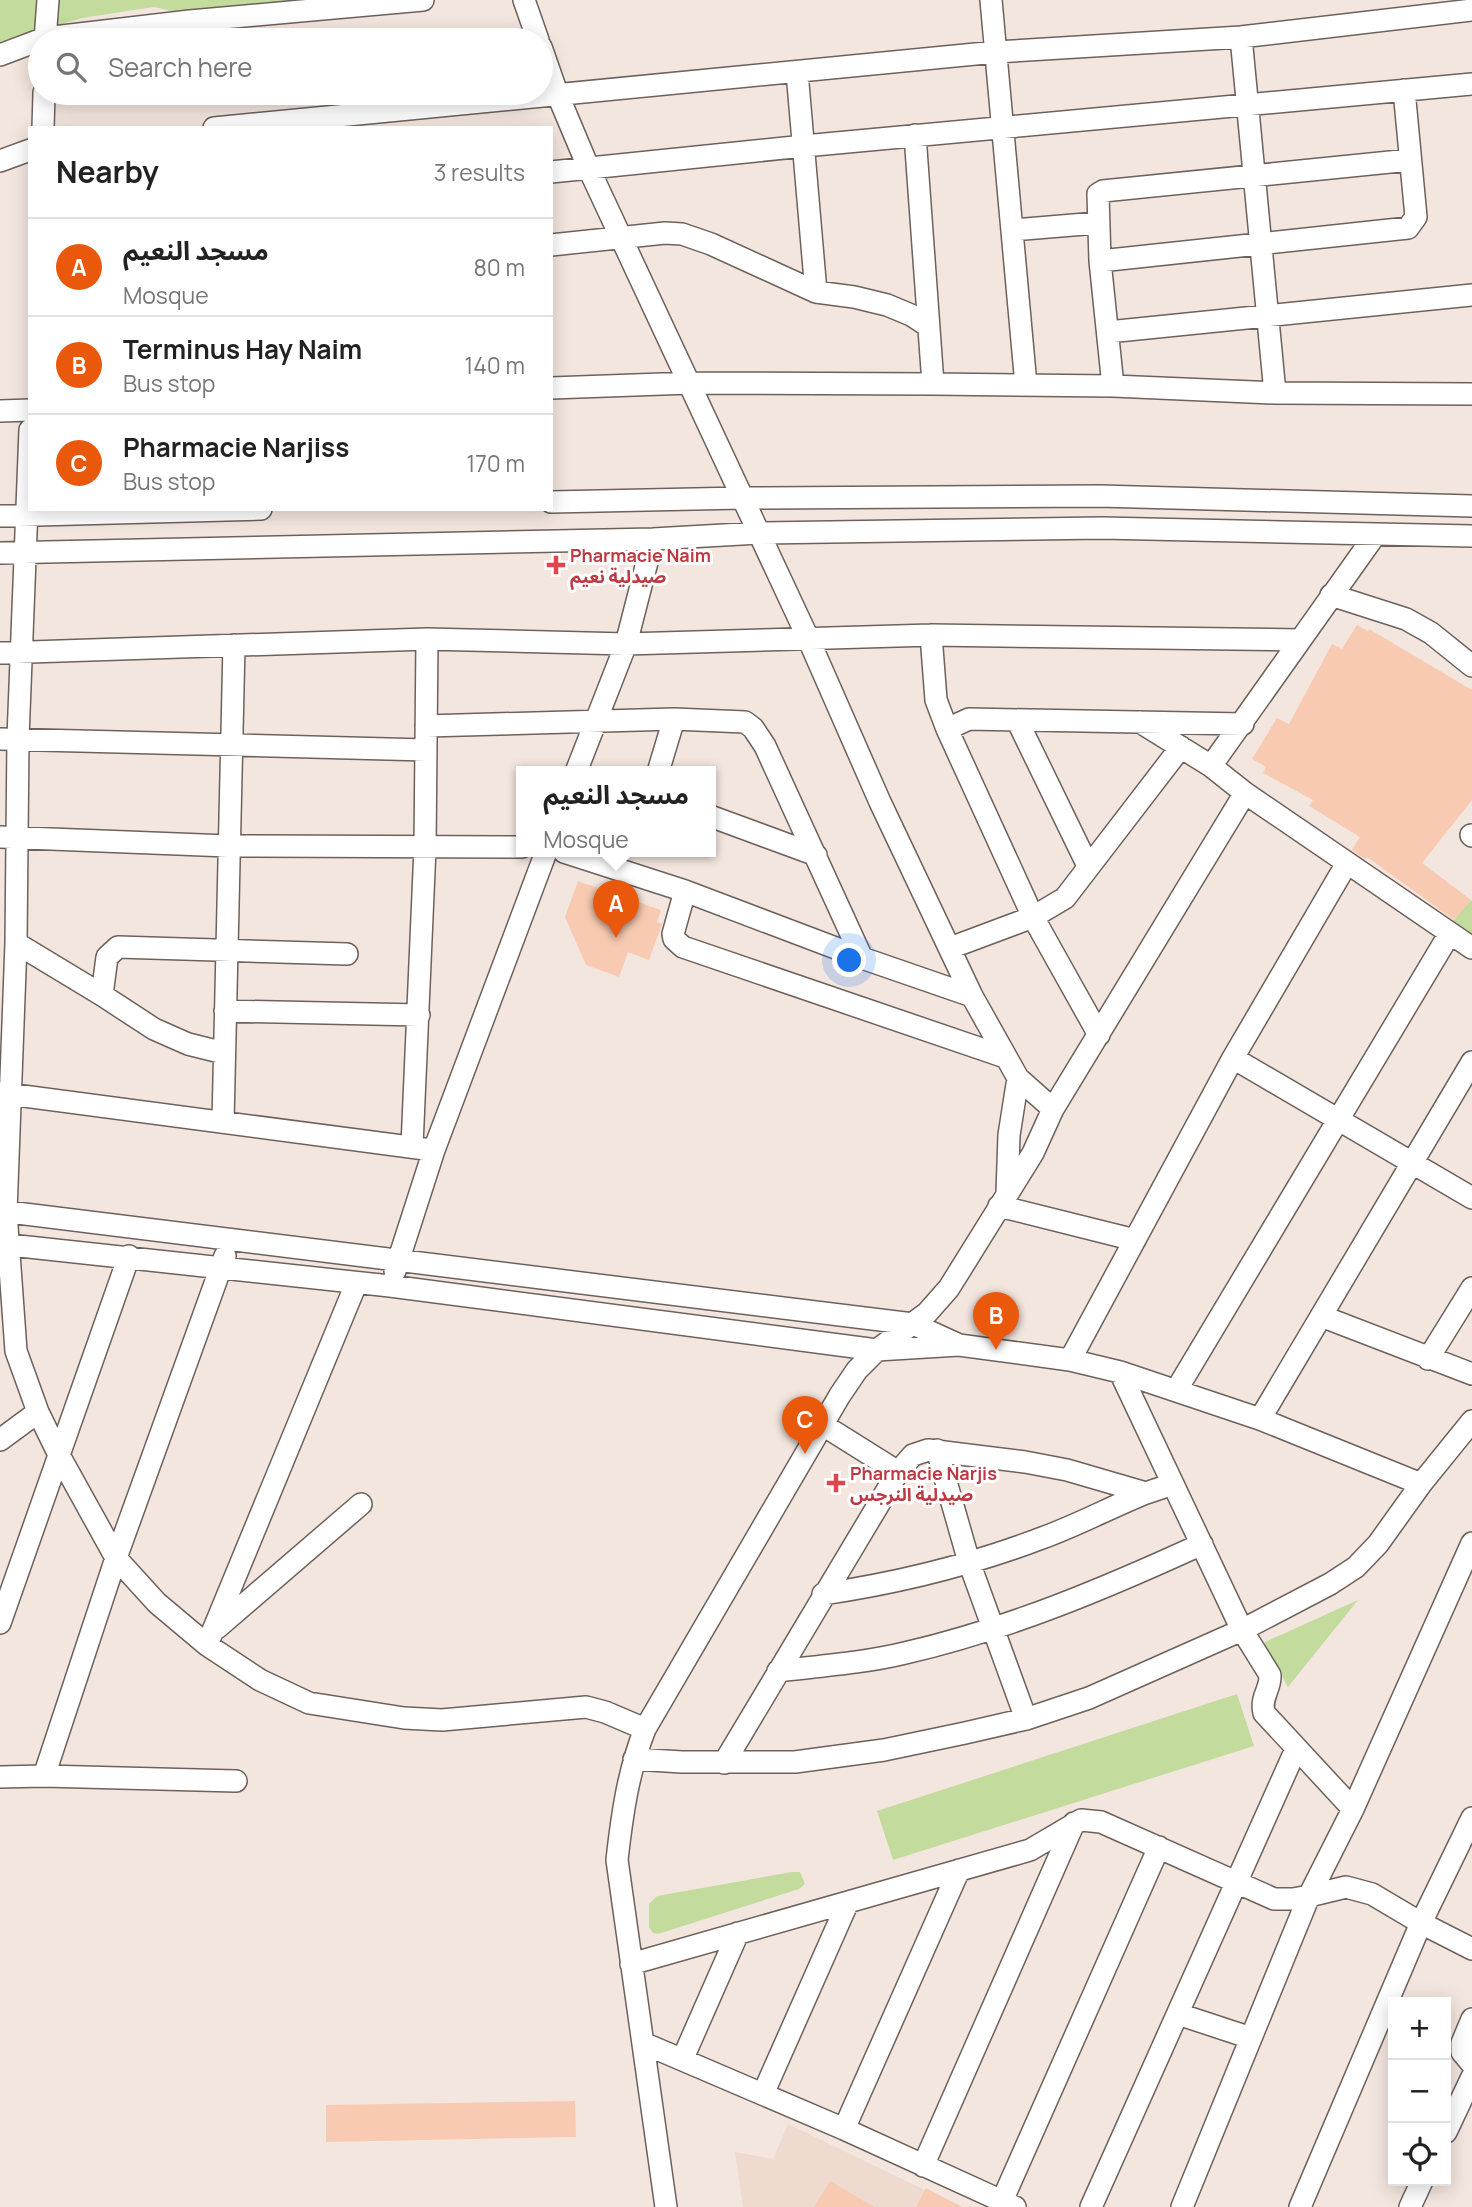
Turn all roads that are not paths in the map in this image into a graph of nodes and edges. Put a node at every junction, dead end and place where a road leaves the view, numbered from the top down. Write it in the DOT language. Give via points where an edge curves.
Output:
graph roads {
  1 [pos="48,0"];
  2 [pos="423,0"];
  3 [pos="524,0"];
  4 [pos="991,0"];
  5 [pos="1472,10"];
  6 [pos="46,28"];
  7 [pos="129,28"];
  8 [pos="534,28"];
  9 [pos="1241,37"];
  10 [pos="28,45"];
  11 [pos="996,52"];
  12 [pos="0,55"];
  13 [pos="797,72"];
  14 [pos="553,82"];
  15 [pos="1472,84"];
  16 [pos="1404,90"];
  17 [pos="553,93"];
  18 [pos="557,93"];
  19 [pos="1247,104"];
  20 [pos="44,105"];
  21 [pos="455,105"];
  22 [pos="302,123"];
  23 [pos="43,126"];
  24 [pos="249,126"];
  25 [pos="1003,127"];
  26 [pos="915,135"];
  27 [pos="804,146"];
  28 [pos="28,151"];
  29 [pos="1410,160"];
  30 [pos="0,162"];
  31 [pos="589,169"];
  32 [pos="553,172"];
  33 [pos="1255,177"];
  34 [pos="1097,223"];
  35 [pos="1012,230"];
  36 [pos="622,238"];
  37 [pos="1261,244"];
  38 [pos="553,245"];
  39 [pos="1100,261"];
  40 [pos="816,292"];
  41 [pos="1472,295"];
  42 [pos="1268,315"];
  43 [pos="929,326"];
  44 [pos="1108,332"];
  45 [pos="690,383"];
  46 [pos="933,384"];
  47 [pos="1026,385"];
  48 [pos="1113,386"];
  49 [pos="553,388"];
  50 [pos="1275,393"];
  51 [pos="1472,394"];
  52 [pos="28,410"];
  53 [pos="0,411"];
  54 [pos="28,472"];
  55 [pos="742,498"];
  56 [pos="553,502"];
  57 [pos="1472,506"];
  58 [pos="183,511"];
  59 [pos="26,515"];
  60 [pos="0,516"];
  61 [pos="760,533"];
  62 [pos="1376,535"];
  63 [pos="1472,536"];
  64 [pos="653,539"];
  65 [pos="25,552"];
  66 [pos="0,553"];
  67 [pos="1331,595"];
  68 [pos="931,635"];
  69 [pos="808,638"];
  70 [pos="427,639"];
  71 [pos="1300,640"];
  72 [pos="626,644"];
  73 [pos="234,645"];
  74 [pos="10,653"];
  75 [pos="1472,666"];
  76 [pos="674,719"];
  77 [pos="1017,720"];
  78 [pos="594,721"];
  79 [pos="1140,722"];
  80 [pos="1243,724"];
  81 [pos="426,726"];
  82 [pos="947,729"];
  83 [pos="9,739"];
  84 [pos="232,744"];
  85 [pos="1181,747"];
  86 [pos="426,750"];
  87 [pos="578,766"];
  88 [pos="660,766"];
  89 [pos="1211,766"];
  90 [pos="1245,793"];
  91 [pos="716,818"];
  92 [pos="8,837"];
  93 [pos="228,846"];
  94 [pos="516,847"];
  95 [pos="425,848"];
  96 [pos="816,855"];
  97 [pos="544,857"];
  98 [pos="580,857"];
  99 [pos="1347,863"];
  100 [pos="1088,866"];
  101 [pos="685,891"];
  102 [pos="1033,917"];
  103 [pos="1450,933"];
  104 [pos="16,943"];
  105 [pos="950,948"];
  106 [pos="1472,948"];
  107 [pos="226,951"];
  108 [pos="347,954"];
  109 [pos="862,958"];
  110 [pos="102,995"];
  111 [pos="972,996"];
  112 [pos="225,1011"];
  113 [pos="419,1015"];
  114 [pos="1099,1035"];
  115 [pos="224,1053"];
  116 [pos="1004,1057"];
  117 [pos="1233,1058"];
  118 [pos="1472,1062"];
  119 [pos="1018,1078"];
  120 [pos="3,1092"];
  121 [pos="1053,1109"];
  122 [pos="1338,1119"];
  123 [pos="223,1122"];
  124 [pos="412,1146"];
  125 [pos="434,1150"];
  126 [pos="1413,1163"];
  127 [pos="1472,1198"];
  128 [pos="1003,1200"];
  129 [pos="3,1211"];
  130 [pos="231,1238"];
  131 [pos="1135,1240"];
  132 [pos="4,1244"];
  133 [pos="129,1256"];
  134 [pos="399,1260"];
  135 [pos="222,1266"];
  136 [pos="356,1284"];
  137 [pos="390,1286"];
  138 [pos="1472,1288"];
  139 [pos="1321,1316"];
  140 [pos="913,1324"];
  141 [pos="959,1345"];
  142 [pos="877,1350"];
  143 [pos="8,1354"];
  144 [pos="1428,1359"];
  145 [pos="1070,1360"];
  146 [pos="1120,1372"];
  147 [pos="1472,1374"];
  148 [pos="1177,1389"];
  149 [pos="38,1412"];
  150 [pos="1260,1419"];
  151 [pos="1472,1421"];
  152 [pos="823,1425"];
  153 [pos="0,1440"];
  154 [pos="937,1450"];
  155 [pos="59,1455"];
  156 [pos="898,1472"];
  157 [pos="1173,1483"];
  158 [pos="1421,1484"];
  159 [pos="1146,1493"];
  160 [pos="361,1504"];
  161 [pos="1472,1543"];
  162 [pos="1202,1544"];
  163 [pos="116,1558"];
  164 [pos="969,1562"];
  165 [pos="823,1594"];
  166 [pos="0,1623"];
  167 [pos="992,1629"];
  168 [pos="1242,1630"];
  169 [pos="210,1639"];
  170 [pos="778,1671"];
  171 [pos="1026,1719"];
  172 [pos="645,1730"];
  173 [pos="1296,1749"];
  174 [pos="634,1759"];
  175 [pos="724,1763"];
  176 [pos="44,1776"];
  177 [pos="0,1777"];
  178 [pos="236,1781"];
  179 [pos="1353,1810"];
  180 [pos="1472,1818"];
  181 [pos="1074,1823"];
  182 [pos="1158,1847"];
  183 [pos="959,1870"];
  184 [pos="1237,1882"];
  185 [pos="1309,1896"];
  186 [pos="848,1902"];
  187 [pos="1421,1923"];
  188 [pos="738,1933"];
  189 [pos="1472,1949"];
  190 [pos="631,1964"];
  191 [pos="1178,2014"];
  192 [pos="1472,2019"];
  193 [pos="1251,2038"];
  194 [pos="643,2043"];
  195 [pos="683,2059"];
  196 [pos="1472,2064"];
  197 [pos="1472,2077"];
  198 [pos="763,2094"];
  199 [pos="1450,2123"];
  200 [pos="844,2129"];
  201 [pos="923,2166"];
  202 [pos="1420,2186"];
  203 [pos="1009,2204"];
  204 [pos="666,2207"];
  205 [pos="1091,2207"];
  206 [pos="1182,2207"];
  207 [pos="1300,2207"];
  208 [pos="1410,2207"];
  1 -- 6 [label="street"];
  2 -- 7 [label="street"];
  3 -- 8 [label="street"];
  4 -- 11 [label="street"];
  5 -- 9 [label="street"];
  9 -- 11 [label="street"];
  9 -- 19 [label="street"];
  10 -- 12 [label="street"];
  11 -- 13 [label="street"];
  11 -- 25 [label="street"];
  13 -- 18 [label="street"];
  13 -- 27 [label="street"];
  14 -- 18 [label="street"];
  15 -- 16 [label="street"];
  16 -- 19 [label="street"];
  16 -- 29 [label="street"];
  17 -- 18 [label="street"];
  18 -- 31 [label="street"];
  19 -- 25 [label="street"];
  19 -- 33 [label="street"];
  20 -- 23 [label="street"];
  21 -- 22 [label="street"];
  22 -- 24 [label="street"];
  25 -- 26 [label="street"];
  25 -- 35 [label="street"];
  26 -- 27 [label="street"];
  26 -- 43 [label="street"];
  27 -- 31 [label="street"];
  27 -- 40 [label="street"];
  28 -- 30 [label="street"];
  29 -- 33 [label="street"];
  29 -- 37 [label="street" via="1416,217 1408,228"];
  31 -- 32 [label="street"];
  31 -- 36 [label="street"];
  33 -- 34 [label="street" via="1104,191 1096,196"];
  33 -- 37 [label="street"];
  34 -- 35 [label="street"];
  34 -- 39 [label="street"];
  35 -- 47 [label="street"];
  36 -- 38 [label="street"];
  36 -- 40 [label="street" via="682,234"];
  36 -- 45 [label="street"];
  37 -- 39 [label="street"];
  37 -- 42 [label="street"];
  39 -- 44 [label="street"];
  40 -- 43 [label="street" via="887,305"];
  41 -- 42 [label="street"];
  42 -- 44 [label="street"];
  42 -- 50 [label="street"];
  43 -- 46 [label="street"];
  44 -- 48 [label="street"];
  45 -- 46 [label="street"];
  45 -- 49 [label="street"];
  45 -- 55 [label="street"];
  46 -- 47 [label="street"];
  47 -- 48 [label="street"];
  48 -- 50 [label="street"];
  50 -- 51 [label="street"];
  52 -- 53 [label="street"];
  54 -- 59 [label="street"];
  55 -- 56 [label="street"];
  55 -- 57 [label="street" via="1099,496"];
  55 -- 61 [label="street"];
  58 -- 59 [label="street"];
  59 -- 60 [label="street"];
  59 -- 65 [label="street"];
  61 -- 62 [label="street" via="1102,528"];
  61 -- 64 [label="street"];
  61 -- 69 [label="street"];
  62 -- 63 [label="street"];
  62 -- 67 [label="street"];
  64 -- 65 [label="street"];
  64 -- 72 [label="street"];
  65 -- 66 [label="street"];
  65 -- 74 [label="street"];
  67 -- 71 [label="street"];
  67 -- 75 [label="street" via="1406,619"];
  68 -- 69 [label="street"];
  68 -- 71 [label="street"];
  68 -- 82 [label="street" via="936,700"];
  69 -- 72 [label="street"];
  69 -- 105 [label="street"];
  70 -- 72 [label="street"];
  70 -- 73 [label="street"];
  70 -- 81 [label="street"];
  71 -- 80 [label="street"];
  72 -- 78 [label="street"];
  73 -- 74 [label="street"];
  73 -- 84 [label="street"];
  74 -- 83 [label="street"];
  76 -- 78 [label="street"];
  76 -- 88 [label="street"];
  76 -- 96 [label="street" via="745,722 753,728"];
  77 -- 79 [label="street"];
  77 -- 82 [label="street" via="970,719"];
  77 -- 100 [label="street"];
  78 -- 81 [label="street"];
  78 -- 87 [label="street"];
  79 -- 80 [label="street"];
  79 -- 85 [label="street"];
  80 -- 89 [label="street"];
  81 -- 86 [label="street"];
  82 -- 102 [label="street"];
  83 -- 84 [label="street"];
  83 -- 92 [label="street"];
  84 -- 86 [label="street"];
  84 -- 93 [label="street"];
  85 -- 89 [label="street"];
  85 -- 100 [label="street"];
  86 -- 95 [label="street"];
  89 -- 90 [label="street"];
  90 -- 99 [label="street"];
  90 -- 114 [label="street"];
  91 -- 96 [label="street"];
  92 -- 93 [label="street"];
  92 -- 104 [label="street"];
  93 -- 95 [label="street"];
  93 -- 107 [label="street"];
  94 -- 95 [label="street"];
  95 -- 113 [label="street"];
  96 -- 109 [label="street"];
  97 -- 125 [label="street"];
  98 -- 101 [label="street"];
  99 -- 103 [label="street"];
  99 -- 117 [label="street"];
  100 -- 102 [label="street" via="1065,898"];
  101 -- 109 [label="street"];
  101 -- 116 [label="street" via="673,933 683,947"];
  102 -- 105 [label="street"];
  102 -- 114 [label="street"];
  103 -- 106 [label="street"];
  103 -- 122 [label="street"];
  104 -- 110 [label="street"];
  104 -- 120 [label="street"];
  105 -- 111 [label="street"];
  107 -- 108 [label="street"];
  107 -- 110 [label="street" via="118,947 107,957"];
  107 -- 112 [label="street"];
  109 -- 111 [label="street"];
  110 -- 115 [label="street" via="163,1033"];
  111 -- 116 [label="street"];
  112 -- 113 [label="street"];
  112 -- 115 [label="street"];
  113 -- 124 [label="street"];
  114 -- 121 [label="street"];
  115 -- 123 [label="street"];
  116 -- 119 [label="street"];
  117 -- 122 [label="street"];
  117 -- 131 [label="street"];
  118 -- 126 [label="street"];
  119 -- 121 [label="street"];
  119 -- 128 [label="street"];
  120 -- 123 [label="street"];
  120 -- 129 [label="street"];
  121 -- 128 [label="street" via="1033,1153"];
  122 -- 126 [label="street"];
  122 -- 148 [label="street"];
  123 -- 124 [label="street"];
  124 -- 125 [label="street"];
  125 -- 134 [label="street"];
  126 -- 127 [label="street"];
  126 -- 139 [label="street"];
  128 -- 131 [label="street"];
  128 -- 140 [label="street" via="949,1288"];
  129 -- 130 [label="street"];
  129 -- 132 [label="street"];
  130 -- 134 [label="street"];
  130 -- 135 [label="street"];
  131 -- 145 [label="street"];
  132 -- 133 [label="street"];
  132 -- 143 [label="street"];
  133 -- 135 [label="street"];
  133 -- 155 [label="street"];
  134 -- 137 [label="street"];
  134 -- 140 [label="street"];
  135 -- 136 [label="street"];
  135 -- 163 [label="street"];
  136 -- 137 [label="street"];
  136 -- 169 [label="street"];
  137 -- 142 [label="street"];
  138 -- 144 [label="street"];
  139 -- 144 [label="street"];
  139 -- 150 [label="street"];
  140 -- 141 [label="street"];
  140 -- 142 [label="street"];
  141 -- 142 [label="street"];
  141 -- 145 [label="street"];
  142 -- 152 [label="street" via="857,1370"];
  143 -- 149 [label="street"];
  144 -- 147 [label="street"];
  145 -- 146 [label="street"];
  146 -- 148 [label="street"];
  146 -- 157 [label="street"];
  148 -- 150 [label="street"];
  149 -- 153 [label="street"];
  149 -- 155 [label="street"];
  150 -- 158 [label="street"];
  151 -- 158 [label="street"];
  152 -- 156 [label="street"];
  152 -- 172 [label="street"];
  154 -- 156 [label="street" via="913,1455"];
  154 -- 159 [label="street" via="1066,1470"];
  154 -- 164 [label="street"];
  155 -- 163 [label="street"];
  155 -- 166 [label="street"];
  156 -- 165 [label="street"];
  157 -- 159 [label="street"];
  157 -- 162 [label="street"];
  158 -- 168 [label="street" via="1356,1567"];
  159 -- 164 [label="street" via="1042,1538"];
  160 -- 169 [label="street"];
  161 -- 179 [label="street"];
  162 -- 167 [label="street" via="1079,1598"];
  162 -- 168 [label="street"];
  163 -- 169 [label="street" via="157,1603"];
  163 -- 176 [label="street"];
  164 -- 165 [label="street" via="888,1584"];
  164 -- 167 [label="street"];
  165 -- 170 [label="street"];
  167 -- 170 [label="street" via="906,1653"];
  167 -- 171 [label="street"];
  168 -- 171 [label="street" via="1089,1698"];
  168 -- 173 [label="street" via="1270,1675 1263,1695 1264,1713"];
  169 -- 172 [label="street" via="260,1680 309,1703 442,1720 586,1707"];
  170 -- 175 [label="street"];
  171 -- 175 [label="street" via="884,1750 795,1762"];
  172 -- 174 [label="street"];
  173 -- 179 [label="street"];
  173 -- 184 [label="street"];
  174 -- 175 [label="street"];
  174 -- 190 [label="street" via="617,1860"];
  176 -- 177 [label="street"];
  176 -- 178 [label="street"];
  179 -- 185 [label="street"];
  180 -- 187 [label="street"];
  181 -- 182 [label="street" via="1101,1822"];
  181 -- 183 [label="street" via="1030,1850"];
  181 -- 201 [label="street"];
  182 -- 184 [label="street"];
  182 -- 203 [label="street"];
  183 -- 186 [label="street"];
  183 -- 200 [label="street"];
  184 -- 185 [label="street" via="1274,1899"];
  184 -- 191 [label="street"];
  185 -- 187 [label="street" via="1346,1887 1372,1894"];
  185 -- 193 [label="street"];
  186 -- 188 [label="street"];
  186 -- 198 [label="street"];
  187 -- 189 [label="street"];
  187 -- 207 [label="street"];
  188 -- 190 [label="street"];
  188 -- 195 [label="street"];
  190 -- 194 [label="street"];
  191 -- 193 [label="street"];
  191 -- 205 [label="street"];
  192 -- 196 [label="street" via="1462,2043 1462,2052"];
  193 -- 206 [label="street"];
  194 -- 195 [label="street"];
  194 -- 204 [label="street"];
  195 -- 198 [label="street"];
  197 -- 199 [label="street"];
  198 -- 200 [label="street"];
  200 -- 201 [label="street"];
  201 -- 203 [label="street"];
  202 -- 208 [label="street"];
}
